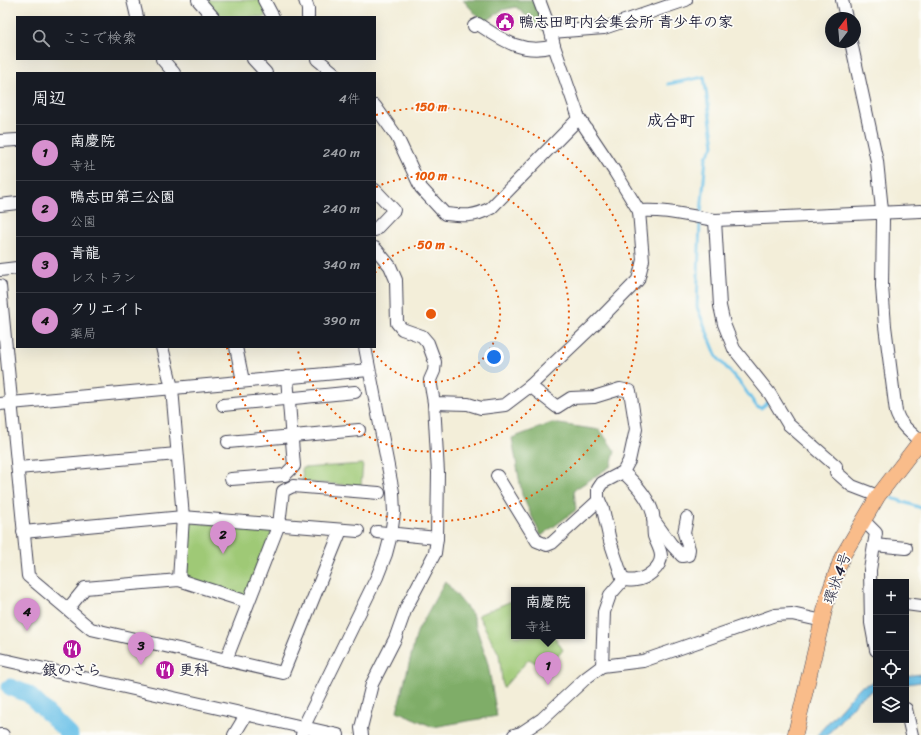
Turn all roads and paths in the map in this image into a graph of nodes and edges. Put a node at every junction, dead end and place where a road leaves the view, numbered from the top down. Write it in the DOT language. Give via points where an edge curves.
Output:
graph roads {
  1 [pos="133,0"];
  2 [pos="198,0"];
  3 [pos="264,0"];
  4 [pos="305,0"];
  5 [pos="539,0"];
  6 [pos="686,0"];
  7 [pos="842,0"];
  8 [pos="845,12"];
  9 [pos="209,15"];
  10 [pos="137,16"];
  11 [pos="273,16"];
  12 [pos="308,16"];
  13 [pos="474,26"];
  14 [pos="551,32"];
  15 [pos="554,46"];
  16 [pos="852,48"];
  17 [pos="164,60"];
  18 [pos="254,60"];
  19 [pos="318,60"];
  20 [pos="173,72"];
  21 [pos="265,72"];
  22 [pos="333,72"];
  23 [pos="376,107"];
  24 [pos="579,118"];
  25 [pos="16,140"];
  26 [pos="0,141"];
  27 [pos="376,191"];
  28 [pos="16,203"];
  29 [pos="0,205"];
  30 [pos="639,211"];
  31 [pos="921,211"];
  32 [pos="882,213"];
  33 [pos="715,220"];
  34 [pos="376,229"];
  35 [pos="376,249"];
  36 [pos="16,268"];
  37 [pos="0,270"];
  38 [pos="0,286"];
  39 [pos="11,335"];
  40 [pos="162,348"];
  41 [pos="236,348"];
  42 [pos="365,348"];
  43 [pos="369,370"];
  44 [pos="287,377"];
  45 [pos="244,381"];
  46 [pos="530,386"];
  47 [pos="172,388"];
  48 [pos="355,392"];
  49 [pos="289,398"];
  50 [pos="6,403"];
  51 [pos="434,403"];
  52 [pos="223,405"];
  53 [pos="359,430"];
  54 [pos="293,436"];
  55 [pos="920,440"];
  56 [pos="228,442"];
  57 [pos="177,454"];
  58 [pos="18,468"];
  59 [pos="623,472"];
  60 [pos="497,476"];
  61 [pos="231,479"];
  62 [pos="379,493"];
  63 [pos="878,496"];
  64 [pos="599,500"];
  65 [pos="183,517"];
  66 [pos="687,518"];
  67 [pos="653,519"];
  68 [pos="863,520"];
  69 [pos="279,524"];
  70 [pos="341,530"];
  71 [pos="358,531"];
  72 [pos="23,532"];
  73 [pos="377,532"];
  74 [pos="392,534"];
  75 [pos="437,538"];
  76 [pos="874,545"];
  77 [pos="906,548"];
  78 [pos="179,580"];
  79 [pos="623,580"];
  80 [pos="873,593"];
  81 [pos="248,602"];
  82 [pos="909,604"];
  83 [pos="921,606"];
  84 [pos="873,608"];
  85 [pos="68,609"];
  86 [pos="822,621"];
  87 [pos="873,634"];
  88 [pos="0,659"];
  89 [pos="226,660"];
  90 [pos="602,666"];
  91 [pos="246,715"];
  92 [pos="909,722"];
  93 [pos="303,731"];
  94 [pos="527,732"];
  95 [pos="0,735"];
  96 [pos="3,735"];
  97 [pos="234,735"];
  98 [pos="338,735"];
  99 [pos="362,735"];
  100 [pos="514,735"];
  101 [pos="795,735"];
  102 [pos="912,735"];
  1 -- 10 [label="street"];
  2 -- 9 [label="street"];
  3 -- 11 [label="street"];
  4 -- 12 [label="street"];
  5 -- 14 [label="street"];
  6 -- 14 [label="street" via="604,28"];
  7 -- 8 [label="street"];
  13 -- 15 [label="street" via="478,24 522,48"];
  14 -- 15 [label="street"];
  15 -- 24 [label="street"];
  16 -- 32 [label="street" via="876,153"];
  17 -- 20 [label="street"];
  18 -- 21 [label="street"];
  19 -- 22 [label="street"];
  23 -- 24 [label="street" via="397,137 421,188 445,214 461,216 475,215 492,208"];
  24 -- 30 [label="street"];
  25 -- 26 [label="street"];
  27 -- 34 [label="street" via="394,210"];
  28 -- 29 [label="street"];
  30 -- 33 [label="street" via="660,210"];
  30 -- 46 [label="street" via="644,260 638,280"];
  31 -- 32 [label="street"];
  32 -- 33 [label="street"];
  32 -- 55 [label="street" via="882,286 896,412 898,419"];
  33 -- 63 [label="street" via="720,306 734,349 770,394 788,424 836,466 836,472 852,486"];
  35 -- 51 [label="street" via="390,266 396,280 398,323 402,329 422,336 428,342 435,362 430,380"];
  36 -- 37 [label="street"];
  38 -- 39 [label="street"];
  39 -- 50 [label="street"];
  40 -- 47 [label="street"];
  41 -- 45 [label="street"];
  42 -- 43 [label="street"];
  43 -- 44 [label="street"];
  43 -- 74 [label="street" via="393,492"];
  44 -- 45 [label="street"];
  44 -- 49 [label="street"];
  45 -- 47 [label="street"];
  46 -- 51 [label="street" via="505,405 481,408 468,404"];
  46 -- 59 [label="street" via="557,407 571,398 594,397 620,389 630,391 636,429 629,461"];
  47 -- 50 [label="street"];
  47 -- 57 [label="street"];
  48 -- 49 [label="street"];
  49 -- 52 [label="street"];
  49 -- 54 [label="street"];
  50 -- 58 [label="street"];
  51 -- 75 [label="street" via="438,473"];
  53 -- 54 [label="street"];
  54 -- 56 [label="street"];
  54 -- 61 [label="street" via="294,466 285,475"];
  55 -- 63 [label="main road, 環状4号"];
  57 -- 58 [label="street"];
  57 -- 65 [label="street"];
  58 -- 72 [label="street"];
  59 -- 64 [label="street" via="602,483 598,489"];
  59 -- 67 [label="street" via="649,504"];
  60 -- 64 [label="street" via="537,541 547,545"];
  62 -- 69 [label="street" via="293,486 283,491"];
  63 -- 68 [label="main road, 環状4号"];
  64 -- 79 [label="street"];
  65 -- 69 [label="street"];
  65 -- 72 [label="street"];
  65 -- 78 [label="street"];
  66 -- 67 [label="street" via="684,533 688,555 682,556"];
  67 -- 79 [label="street" via="661,556 658,566 650,574 637,580"];
  68 -- 76 [label="street" via="876,533"];
  68 -- 86 [label="main road, 環状4号" via="842,557"];
  69 -- 70 [label="street"];
  69 -- 81 [label="street"];
  70 -- 71 [label="street"];
  70 -- 89 [label="street" via="283,673"];
  72 -- 85 [label="street" via="28,576"];
  73 -- 74 [label="street"];
  74 -- 75 [label="street"];
  74 -- 93 [label="street" via="377,577"];
  75 -- 99 [label="street" via="435,553 406,608 394,640 368,693"];
  76 -- 77 [label="street"];
  76 -- 80 [label="street" via="870,570"];
  78 -- 81 [label="street"];
  78 -- 85 [label="street" via="85,588"];
  79 -- 90 [label="street" via="610,595 604,612"];
  81 -- 89 [label="street"];
  82 -- 83 [label="street"];
  84 -- 87 [label="street"];
  85 -- 89 [label="street" via="90,629"];
  86 -- 90 [label="street" via="792,614 775,615 644,661"];
  86 -- 101 [label="main road, 環状4号"];
  88 -- 91 [label="street"];
  90 -- 94 [label="street"];
  91 -- 93 [label="street"];
  91 -- 97 [label="street"];
  92 -- 102 [label="street"];
  93 -- 98 [label="street"];
  94 -- 100 [label="street"];
  95 -- 96 [label="street"];
}
